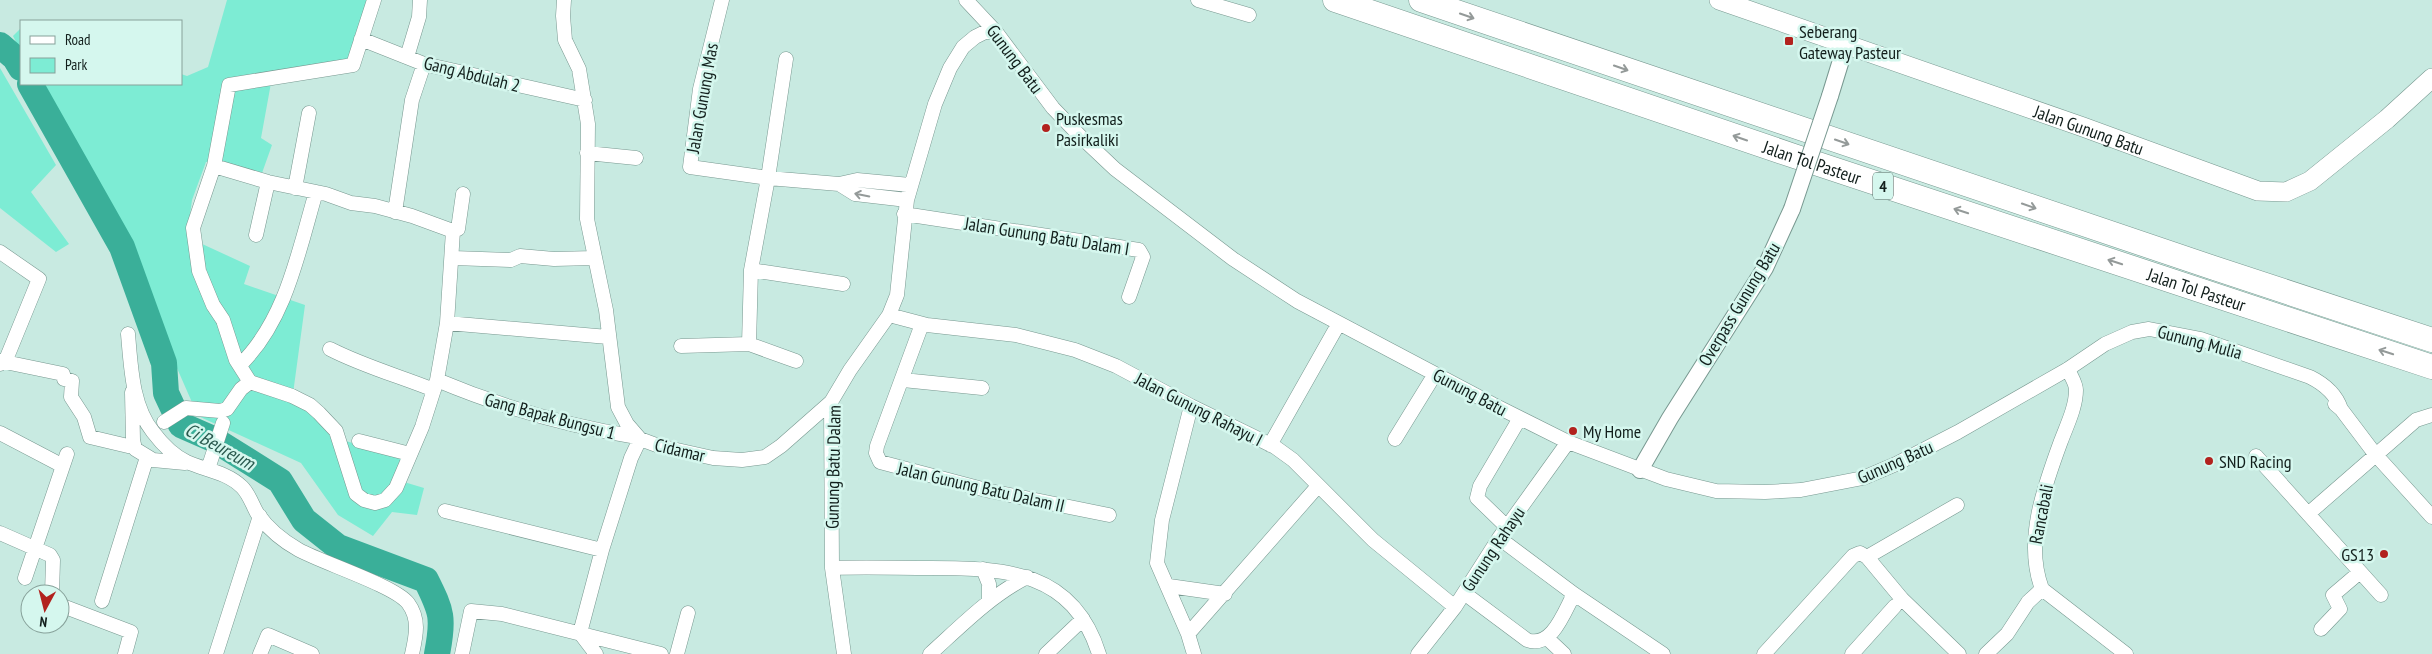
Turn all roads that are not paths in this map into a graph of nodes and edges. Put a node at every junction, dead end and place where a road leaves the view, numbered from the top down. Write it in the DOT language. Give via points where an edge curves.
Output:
graph roads {
  1 [pos="374,0"];
  2 [pos="420,0"];
  3 [pos="564,0"];
  4 [pos="722,0"];
  5 [pos="1198,0"];
  6 [pos="1335,0"];
  7 [pos="1421,0"];
  8 [pos="1719,0"];
  9 [pos="975,3"];
  10 [pos="1249,15"];
  11 [pos="996,32"];
  12 [pos="361,39"];
  13 [pos="1846,44"];
  14 [pos="407,57"];
  15 [pos="786,59"];
  16 [pos="424,64"];
  17 [pos="2432,78"];
  18 [pos="585,100"];
  19 [pos="309,113"];
  20 [pos="587,153"];
  21 [pos="636,158"];
  22 [pos="214,166"];
  23 [pos="768,178"];
  24 [pos="268,182"];
  25 [pos="840,184"];
  26 [pos="910,186"];
  27 [pos="295,188"];
  28 [pos="316,192"];
  29 [pos="463,194"];
  30 [pos="905,207"];
  31 [pos="395,212"];
  32 [pos="453,231"];
  33 [pos="256,235"];
  34 [pos="0,252"];
  35 [pos="453,258"];
  36 [pos="594,258"];
  37 [pos="751,270"];
  38 [pos="843,284"];
  39 [pos="1129,297"];
  40 [pos="889,315"];
  41 [pos="448,323"];
  42 [pos="1339,323"];
  43 [pos="922,324"];
  44 [pos="128,334"];
  45 [pos="608,337"];
  46 [pos="2432,340"];
  47 [pos="749,344"];
  48 [pos="681,346"];
  49 [pos="330,350"];
  50 [pos="796,361"];
  51 [pos="3,363"];
  52 [pos="240,365"];
  53 [pos="2432,367"];
  54 [pos="2068,369"];
  55 [pos="132,374"];
  56 [pos="1435,374"];
  57 [pos="903,380"];
  58 [pos="250,382"];
  59 [pos="435,385"];
  60 [pos="982,388"];
  61 [pos="831,402"];
  62 [pos="1191,406"];
  63 [pos="2432,415"];
  64 [pos="1520,418"];
  65 [pos="164,422"];
  66 [pos="223,423"];
  67 [pos="0,433"];
  68 [pos="638,438"];
  69 [pos="1395,439"];
  70 [pos="359,441"];
  71 [pos="1568,442"];
  72 [pos="1270,445"];
  73 [pos="128,446"];
  74 [pos="410,454"];
  75 [pos="2376,454"];
  76 [pos="2256,456"];
  77 [pos="147,457"];
  78 [pos="188,463"];
  79 [pos="209,466"];
  80 [pos="1640,470"];
  81 [pos="1318,486"];
  82 [pos="1957,505"];
  83 [pos="445,511"];
  84 [pos="2308,514"];
  85 [pos="1109,515"];
  86 [pos="260,516"];
  87 [pos="2432,517"];
  88 [pos="1502,532"];
  89 [pos="0,533"];
  90 [pos="36,548"];
  91 [pos="602,550"];
  92 [pos="1867,556"];
  93 [pos="832,568"];
  94 [pos="983,569"];
  95 [pos="2360,572"];
  96 [pos="1027,577"];
  97 [pos="25,578"];
  98 [pos="52,584"];
  99 [pos="1169,586"];
  100 [pos="2042,589"];
  101 [pos="1464,593"];
  102 [pos="1225,594"];
  103 [pos="1574,594"];
  104 [pos="2382,595"];
  105 [pos="989,600"];
  106 [pos="102,601"];
  107 [pos="1895,606"];
  108 [pos="1455,607"];
  109 [pos="70,609"];
  110 [pos="688,613"];
  111 [pos="1083,619"];
  112 [pos="2321,629"];
  113 [pos="580,633"];
  114 [pos="1188,634"];
  115 [pos="1548,639"];
  116 [pos="125,654"];
  117 [pos="216,654"];
  118 [pos="260,654"];
  119 [pos="312,654"];
  120 [pos="412,654"];
  121 [pos="462,654"];
  122 [pos="596,654"];
  123 [pos="661,654"];
  124 [pos="677,654"];
  125 [pos="844,654"];
  126 [pos="930,654"];
  127 [pos="1046,654"];
  128 [pos="1099,654"];
  129 [pos="1194,654"];
  130 [pos="1418,654"];
  131 [pos="1564,654"];
  132 [pos="1663,654"];
  133 [pos="1764,654"];
  134 [pos="1852,654"];
  135 [pos="1959,654"];
  136 [pos="1986,654"];
  137 [pos="2126,654"];
  1 -- 12 [label="street"];
  2 -- 14 [label="street" via="419,17"];
  3 -- 18 [label="street, Cidamar" via="565,40 578,69"];
  4 -- 23 [label="street, Jalan Gunung Mas" via="700,89 690,166"];
  5 -- 10 [label="street"];
  53 -- 6 [label="highway, Jalan Tol Pasteur / 4, one-way" via="1784,153"];
  7 -- 46 [label="highway, Jalan Tol Pasteur / 4, one-way"];
  8 -- 13 [label="main road, Jalan Gunung Batu"];
  9 -- 11 [label="street, Gunung Batu"];
  11 -- 26 [label="street, Gunung Batu Dalam" via="985,32 975,37 950,68 935,104"];
  11 -- 42 [label="street, Gunung Batu" via="1052,108 1116,169 1233,259 1297,301"];
  12 -- 14 [label="street, Gang Abdulah 2"];
  12 -- 22 [label="street" via="353,66 229,85"];
  13 -- 17 [label="main road, Jalan Gunung Batu" via="2272,193 2286,192 2310,181"];
  13 -- 80 [label="street, Overpass Gunung Batu, bridge" via="1792,209 1765,268"];
  14 -- 16 [label="street, Gang Abdulah 2"];
  15 -- 23 [label="street"];
  16 -- 18 [label="street, Gang Abdulah 2"];
  16 -- 31 [label="street" via="412,100"];
  18 -- 20 [label="street, Cidamar"];
  19 -- 27 [label="street"];
  20 -- 21 [label="street"];
  20 -- 36 [label="street, Cidamar" via="587,219"];
  22 -- 24 [label="street"];
  22 -- 52 [label="street" via="193,232 200,271"];
  23 -- 25 [label="street, Jalan Gunung Mas"];
  23 -- 37 [label="street"];
  24 -- 27 [label="street"];
  24 -- 33 [label="street"];
  25 -- 26 [label="street, Jalan Gunung Mas" via="857,180"];
  30 -- 25 [label="street, Jalan Gunung Mas, one-way" via="855,194"];
  26 -- 30 [label="street, Gunung Batu Dalam"];
  27 -- 28 [label="street"];
  28 -- 31 [label="street"];
  28 -- 52 [label="street" via="286,292 261,342"];
  29 -- 32 [label="street" via="458,229"];
  30 -- 39 [label="street, Jalan Gunung Batu Dalam I" via="1139,250 1143,257"];
  30 -- 40 [label="street, Gunung Batu Dalam" via="897,295"];
  31 -- 32 [label="street"];
  32 -- 35 [label="street"];
  34 -- 51 [label="street" via="39,279"];
  35 -- 36 [label="street"];
  35 -- 41 [label="street"];
  36 -- 45 [label="street, Cidamar"];
  37 -- 38 [label="street"];
  37 -- 47 [label="street"];
  40 -- 43 [label="street, Jalan Gunung Rahayu I"];
  40 -- 61 [label="street, Gunung Batu Dalam"];
  41 -- 45 [label="street"];
  41 -- 59 [label="street"];
  42 -- 56 [label="street, Gunung Batu"];
  42 -- 72 [label="street"];
  43 -- 57 [label="street, Jalan Gunung Batu Dalam II"];
  43 -- 62 [label="street, Jalan Gunung Rahayu I" via="1016,335 1075,350 1116,366"];
  44 -- 55 [label="street"];
  45 -- 68 [label="street, Cidamar" via="618,407"];
  47 -- 48 [label="street"];
  47 -- 50 [label="street"];
  49 -- 59 [label="street, Gang Bapak Bungsu 1" via="357,363"];
  51 -- 73 [label="street" via="63,374 64,379 72,381 71,397 84,417 90,437"];
  52 -- 58 [label="street"];
  54 -- 75 [label="street, Gunung Mulia" via="2105,344 2132,332 2150,329 2210,342 2321,382 2339,401 2341,409"];
  54 -- 80 [label="street, Gunung Batu" via="1925,450 1863,478 1843,483 1774,492 1716,491"];
  54 -- 100 [label="street, Rancabali" via="2076,387 2076,401 2051,467 2036,529 2036,574"];
  55 -- 77 [label="street" via="132,440 135,450"];
  55 -- 78 [label="street" via="145,419 153,432 176,457"];
  56 -- 64 [label="street, Gunung Batu"];
  56 -- 69 [label="street"];
  57 -- 60 [label="street"];
  57 -- 85 [label="street, Jalan Gunung Batu Dalam II" via="877,446 880,462 990,491"];
  58 -- 65 [label="street" via="227,408 220,411 186,408"];
  58 -- 74 [label="street" via="310,405 330,424 342,447 356,494 364,500 375,503 385,500 396,488"];
  59 -- 68 [label="street, Gang Bapak Bungsu 1" via="582,427"];
  59 -- 74 [label="street"];
  61 -- 68 [label="street, Cidamar" via="765,457 742,460 713,458"];
  61 -- 93 [label="street, Gunung Batu Dalam"];
  62 -- 72 [label="street, Jalan Gunung Rahayu I"];
  62 -- 99 [label="street" via="1162,520 1157,563"];
  63 -- 75 [label="street" via="2416,420"];
  64 -- 71 [label="street, Gunung Batu"];
  64 -- 88 [label="street" via="1480,486 1477,498"];
  66 -- 79 [label="street"];
  67 -- 90 [label="street" via="65,460"];
  68 -- 91 [label="street"];
  70 -- 74 [label="street"];
  71 -- 80 [label="street, Gunung Batu"];
  71 -- 88 [label="street, Gunung Rahayu"];
  72 -- 81 [label="street, Jalan Gunung Rahayu I" via="1293,460"];
  75 -- 84 [label="street"];
  75 -- 87 [label="street, Gunung Mulia"];
  76 -- 84 [label="street"];
  77 -- 78 [label="street"];
  77 -- 106 [label="street"];
  78 -- 79 [label="street"];
  79 -- 86 [label="street" via="241,487"];
  81 -- 102 [label="street"];
  81 -- 108 [label="street, Jalan Gunung Rahayu I" via="1373,540"];
  82 -- 92 [label="street"];
  83 -- 91 [label="street"];
  84 -- 95 [label="street"];
  86 -- 117 [label="street"];
  86 -- 120 [label="street" via="267,526 298,550 404,599 417,626"];
  88 -- 101 [label="street, Gunung Rahayu"];
  88 -- 103 [label="street"];
  89 -- 90 [label="street"];
  90 -- 97 [label="street"];
  90 -- 98 [label="street" via="53,560"];
  91 -- 113 [label="street"];
  92 -- 133 [label="street" via="1853,556"];
  92 -- 135 [label="street" via="1902,599"];
  93 -- 94 [label="street"];
  93 -- 125 [label="street, Gunung Batu Dalam"];
  94 -- 96 [label="street"];
  94 -- 105 [label="street" via="989,584"];
  95 -- 104 [label="street"];
  95 -- 112 [label="street" via="2333,595 2340,609"];
  96 -- 105 [label="street"];
  96 -- 111 [label="street" via="1060,594"];
  99 -- 102 [label="street"];
  99 -- 114 [label="street"];
  100 -- 136 [label="street" via="2028,602 2008,634"];
  100 -- 137 [label="street"];
  101 -- 108 [label="street, Gunung Rahayu"];
  101 -- 115 [label="street" via="1527,640 1536,643"];
  102 -- 114 [label="street"];
  103 -- 115 [label="street"];
  103 -- 132 [label="street"];
  105 -- 126 [label="street"];
  107 -- 134 [label="street"];
  108 -- 130 [label="street, Gunung Rahayu"];
  109 -- 116 [label="street" via="131,632"];
  110 -- 124 [label="street"];
  111 -- 127 [label="street"];
  111 -- 128 [label="street"];
  113 -- 121 [label="street" via="471,610"];
  113 -- 122 [label="street"];
  113 -- 123 [label="street"];
  114 -- 129 [label="street"];
  115 -- 131 [label="street"];
  118 -- 119 [label="street" via="268,635"];
}
